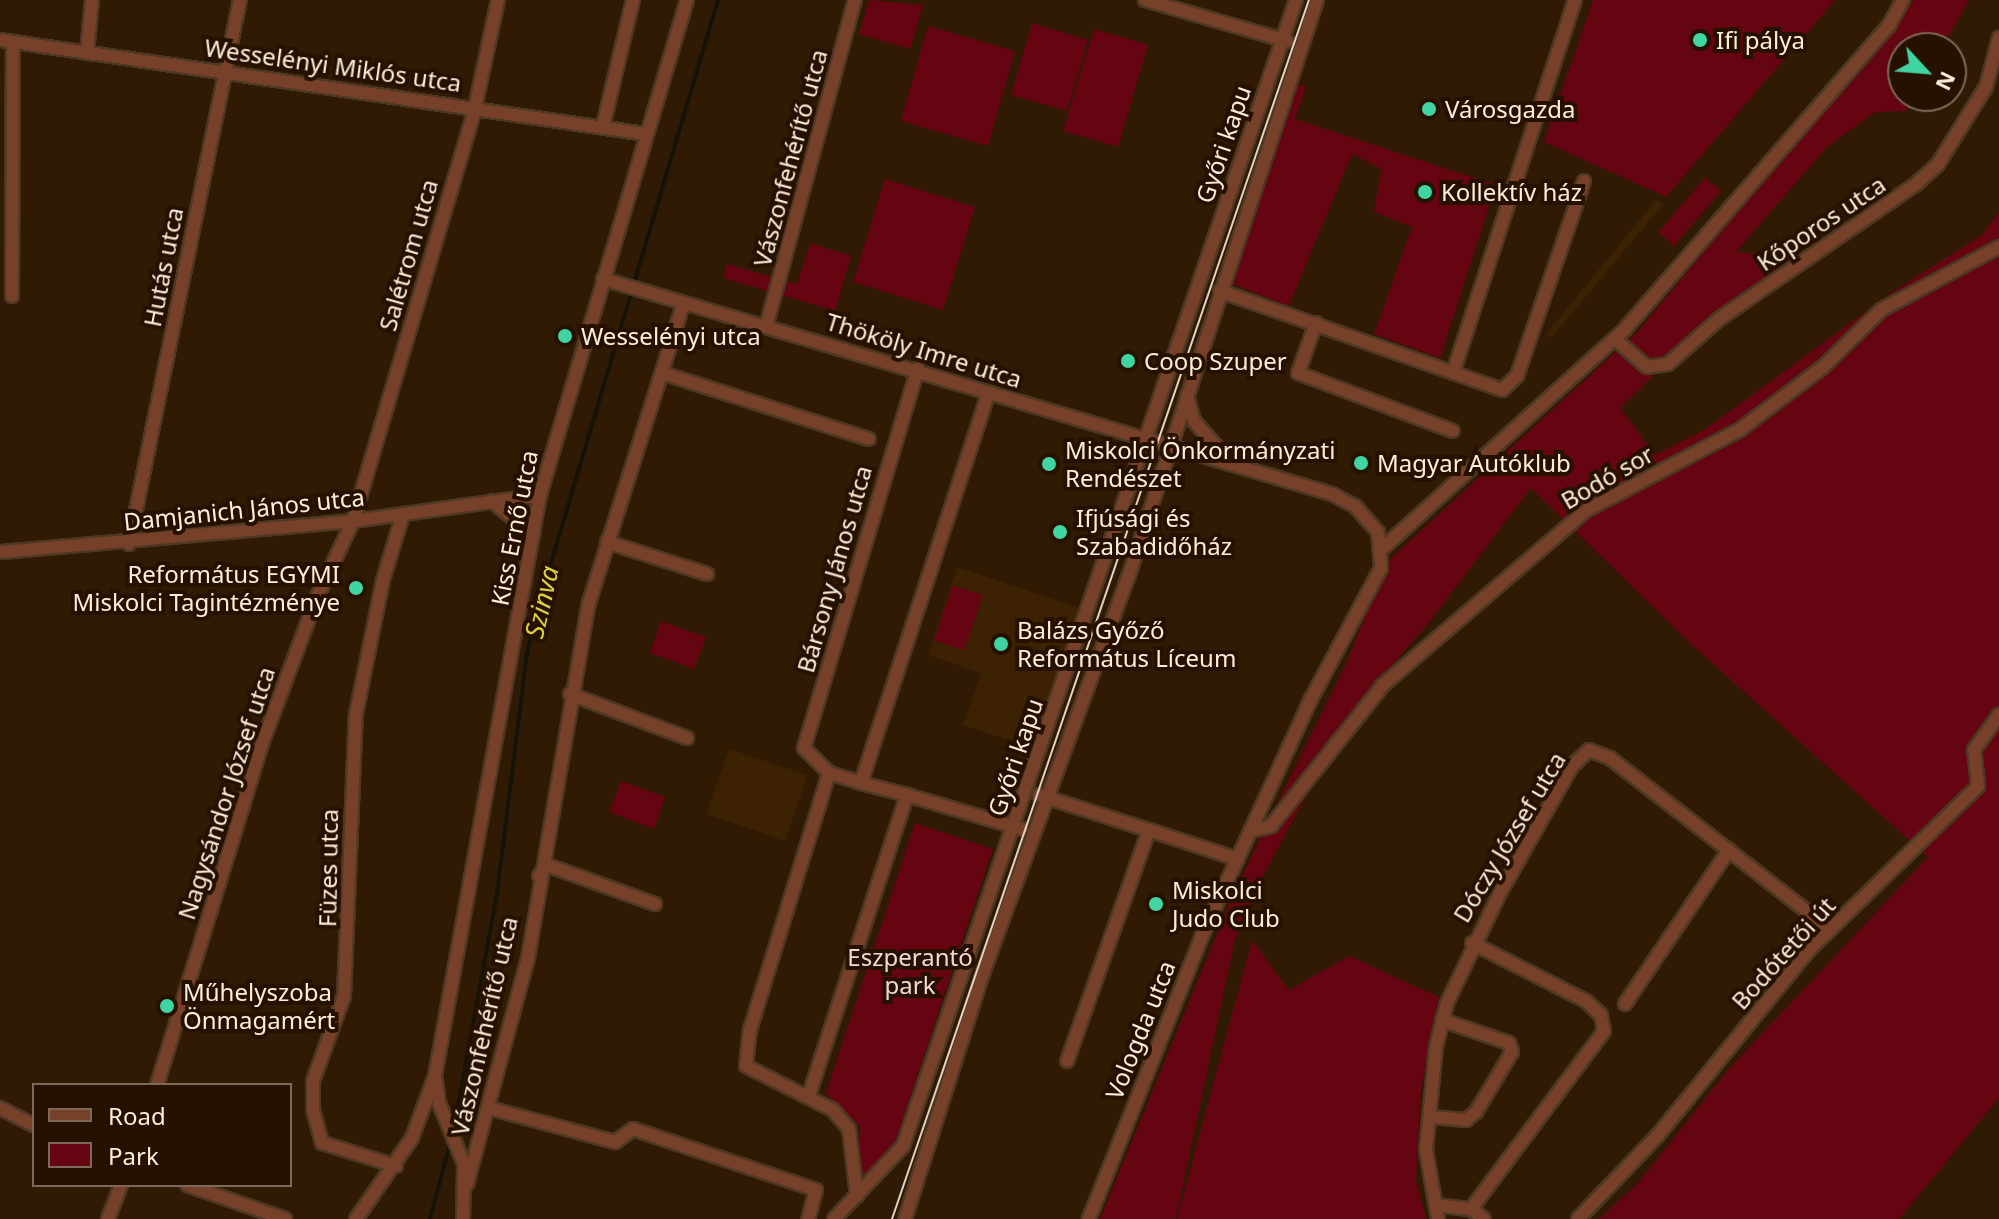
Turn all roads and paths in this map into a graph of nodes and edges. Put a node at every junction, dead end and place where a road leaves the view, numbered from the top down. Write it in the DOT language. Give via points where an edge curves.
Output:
graph roads {
  1 [pos="92,0"];
  2 [pos="240,0"];
  3 [pos="498,0"];
  4 [pos="633,0"];
  5 [pos="687,0"];
  6 [pos="855,0"];
  7 [pos="1145,0"];
  8 [pos="1296,0"];
  9 [pos="1317,0"];
  10 [pos="1575,0"];
  11 [pos="1903,0"];
  12 [pos="1171,4"];
  13 [pos="1999,38"];
  14 [pos="1282,40"];
  15 [pos="7,41"];
  16 [pos="1302,46"];
  17 [pos="87,53"];
  18 [pos="225,72"];
  19 [pos="475,108"];
  20 [pos="603,126"];
  21 [pos="646,134"];
  22 [pos="1584,181"];
  23 [pos="1999,247"];
  24 [pos="603,279"];
  25 [pos="1220,291"];
  26 [pos="12,296"];
  27 [pos="683,304"];
  28 [pos="1316,323"];
  29 [pos="766,327"];
  30 [pos="1615,339"];
  31 [pos="918,369"];
  32 [pos="662,373"];
  33 [pos="1453,373"];
  34 [pos="989,392"];
  35 [pos="1187,395"];
  36 [pos="1453,431"];
  37 [pos="869,439"];
  38 [pos="1144,439"];
  39 [pos="1170,447"];
  40 [pos="1233,464"];
  41 [pos="540,495"];
  42 [pos="492,501"];
  43 [pos="403,514"];
  44 [pos="353,521"];
  45 [pos="533,534"];
  46 [pos="607,542"];
  47 [pos="129,544"];
  48 [pos="1383,548"];
  49 [pos="0,552"];
  50 [pos="707,574"];
  51 [pos="570,694"];
  52 [pos="1999,715"];
  53 [pos="687,738"];
  54 [pos="829,773"];
  55 [pos="861,783"];
  56 [pos="1028,791"];
  57 [pos="907,795"];
  58 [pos="1045,797"];
  59 [pos="1015,827"];
  60 [pos="1149,830"];
  61 [pos="1250,831"];
  62 [pos="1033,832"];
  63 [pos="1729,850"];
  64 [pos="1237,859"];
  65 [pos="538,877"];
  66 [pos="655,904"];
  67 [pos="1830,929"];
  68 [pos="1472,943"];
  69 [pos="1625,1004"];
  70 [pos="1442,1020"];
  71 [pos="1067,1061"];
  72 [pos="435,1076"];
  73 [pos="158,1083"];
  74 [pos="809,1095"];
  75 [pos="0,1108"];
  76 [pos="489,1108"];
  77 [pos="1431,1117"];
  78 [pos="32,1124"];
  79 [pos="396,1166"];
  80 [pos="467,1184"];
  81 [pos="120,1187"];
  82 [pos="193,1187"];
  83 [pos="857,1196"];
  84 [pos="1436,1205"];
  85 [pos="1471,1209"];
  86 [pos="108,1219"];
  87 [pos="285,1219"];
  88 [pos="356,1219"];
  89 [pos="463,1219"];
  90 [pos="808,1219"];
  91 [pos="834,1219"];
  92 [pos="905,1219"];
  93 [pos="1089,1219"];
  94 [pos="1438,1219"];
  95 [pos="1484,1219"];
  96 [pos="1578,1219"];
  1 -- 17 [label="street"];
  2 -- 18 [label="street, Hutás utca"];
  3 -- 19 [label="street, Salétrom utca"];
  4 -- 20 [label="street"];
  5 -- 21 [label="street, Kiss Ernő utca"];
  6 -- 29 [label="street, Vászonfehérítő utca"];
  7 -- 12 [label="street"];
  8 -- 14 [label="street, Győri kapu"];
  9 -- 16 [label="street, Győri kapu"];
  10 -- 33 [label="street"];
  11 -- 30 [label="street" via="1889,25"];
  12 -- 14 [label="street"];
  13 -- 30 [label="street, Kőporos utca" via="1986,87 1938,164 1915,185 1719,319 1668,364 1647,367"];
  14 -- 16 [label="street"];
  14 -- 38 [label="street, Győri kapu"];
  15 -- 17 [label="street, Wesselényi Miklós utca"];
  15 -- 26 [label="street, Wesselényi Miklós utca"];
  16 -- 25 [label="street, Győri kapu"];
  17 -- 18 [label="street, Wesselényi Miklós utca"];
  18 -- 19 [label="street, Wesselényi Miklós utca"];
  18 -- 47 [label="street, Hutás utca"];
  19 -- 20 [label="street, Wesselényi Miklós utca"];
  19 -- 44 [label="street, Salétrom utca"];
  20 -- 21 [label="street, Wesselényi Miklós utca"];
  21 -- 24 [label="street, Kiss Ernő utca"];
  22 -- 33 [label="street" via="1517,376 1502,390"];
  23 -- 61 [label="street, Bodó sor" via="1881,310 1823,367 1741,429 1585,511 1383,685 1271,826"];
  24 -- 27 [label="street, Thököly Imre utca"];
  24 -- 41 [label="street, Kiss Ernő utca"];
  25 -- 28 [label="street"];
  25 -- 35 [label="street, Győri kapu"];
  27 -- 29 [label="street, Thököly Imre utca"];
  27 -- 32 [label="street, Vászonfehérítő utca"];
  28 -- 33 [label="street"];
  28 -- 36 [label="street" via="1298,373"];
  29 -- 31 [label="street, Thököly Imre utca"];
  30 -- 48 [label="street"];
  31 -- 34 [label="street, Thököly Imre utca"];
  31 -- 54 [label="street, Bársony János utca" via="804,748"];
  32 -- 37 [label="street"];
  32 -- 46 [label="street, Vászonfehérítő utca"];
  34 -- 38 [label="street, Thököly Imre utca"];
  34 -- 55 [label="street"];
  35 -- 39 [label="street, Győri kapu"];
  35 -- 40 [label="street" via="1194,421"];
  38 -- 39 [label="street, Thököly Imre utca"];
  38 -- 56 [label="street, Győri kapu"];
  39 -- 40 [label="street, Thököly Imre utca"];
  39 -- 58 [label="street, Győri kapu" via="1129,575"];
  40 -- 48 [label="street, Thököly Imre utca" via="1332,494 1370,521"];
  41 -- 42 [label="street, Damjanich János utca"];
  41 -- 45 [label="street, Kiss Ernő utca"];
  42 -- 43 [label="street, Damjanich János utca"];
  42 -- 45 [label="street"];
  43 -- 44 [label="street, Damjanich János utca"];
  43 -- 79 [label="street, Füzes utca" via="383,580 356,714 344,996 313,1081 313,1110 322,1143"];
  44 -- 47 [label="street, Damjanich János utca"];
  44 -- 73 [label="street, Nagysándor József utca" via="318,595 263,741"];
  45 -- 72 [label="street, Kiss Ernő utca"];
  46 -- 50 [label="street"];
  46 -- 51 [label="street, Vászonfehérítő utca"];
  47 -- 49 [label="street, Damjanich János utca"];
  48 -- 61 [label="street, Vologda utca" via="1381,568"];
  51 -- 53 [label="street"];
  51 -- 65 [label="street, Vászonfehérítő utca"];
  52 -- 67 [label="street, Bodótetői út" via="1974,750 1978,786"];
  54 -- 55 [label="street"];
  54 -- 74 [label="street" via="750,1030 746,1066 766,1080"];
  55 -- 57 [label="street"];
  56 -- 58 [label="street"];
  56 -- 59 [label="street, Győri kapu"];
  57 -- 59 [label="street"];
  57 -- 74 [label="street"];
  58 -- 60 [label="street, Győri kapu"];
  58 -- 62 [label="street, Győri kapu"];
  59 -- 62 [label="street"];
  59 -- 83 [label="street, Győri kapu" via="903,1146"];
  60 -- 64 [label="street"];
  60 -- 71 [label="street"];
  61 -- 64 [label="street, Vologda utca"];
  62 -- 92 [label="street, Győri kapu"];
  63 -- 67 [label="street, Dóczy József utca"];
  63 -- 68 [label="street, Dóczy József utca" via="1610,758 1589,750 1572,766"];
  63 -- 69 [label="street"];
  64 -- 93 [label="street, Vologda utca"];
  65 -- 66 [label="street" via="547,865"];
  65 -- 76 [label="street, Vászonfehérítő utca" via="528,958"];
  67 -- 96 [label="street, Bodótetői út" via="1658,1135"];
  68 -- 70 [label="street, Dóczy József utca"];
  68 -- 85 [label="street" via="1586,1001 1601,1015 1604,1031"];
  70 -- 77 [label="street, Dóczy József utca"];
  70 -- 77 [label="street" via="1509,1043 1512,1052 1476,1112 1466,1120"];
  72 -- 79 [label="street, Kiss Ernő utca"];
  72 -- 80 [label="street, Kiss Ernő utca"];
  74 -- 83 [label="street" via="833,1110 849,1129"];
  75 -- 78 [label="street"];
  76 -- 80 [label="street, Vászonfehérítő utca"];
  76 -- 90 [label="street" via="615,1142 633,1129 816,1190"];
  77 -- 84 [label="street, Dóczy József utca" via="1426,1150"];
  79 -- 88 [label="street, Kiss Ernő utca"];
  80 -- 89 [label="street"];
  81 -- 86 [label="street"];
  82 -- 87 [label="street"];
  83 -- 91 [label="street, Győri kapu"];
  84 -- 85 [label="street"];
  84 -- 94 [label="street, Dóczy József utca"];
  85 -- 95 [label="street"];
}
